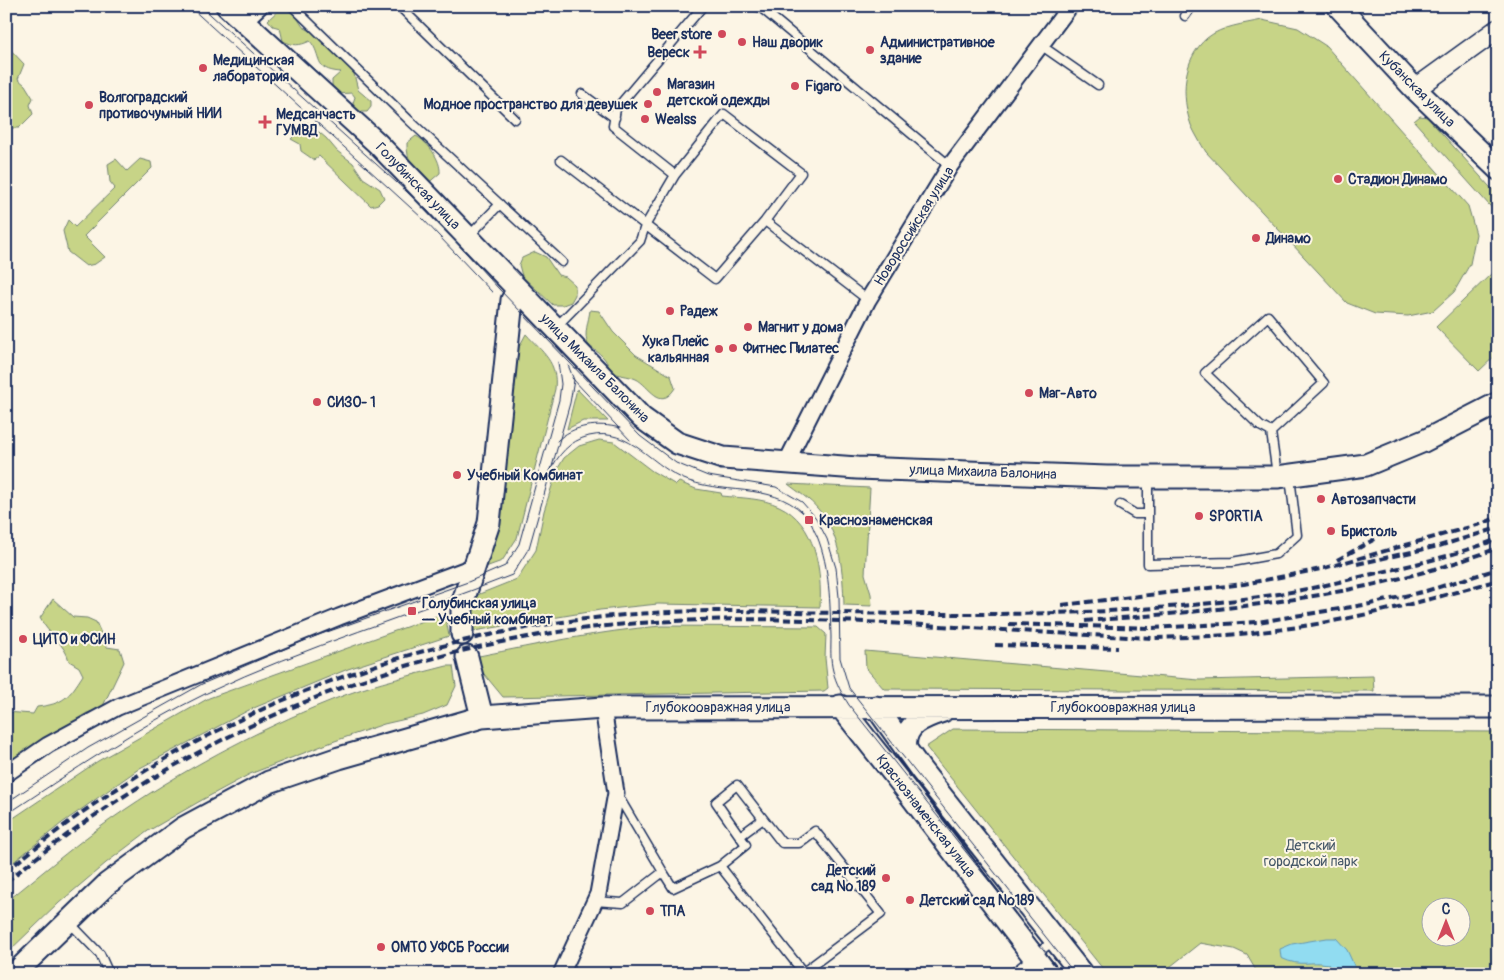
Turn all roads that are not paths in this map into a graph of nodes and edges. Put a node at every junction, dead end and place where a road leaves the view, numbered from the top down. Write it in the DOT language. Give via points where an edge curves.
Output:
graph roads {
  1 [pos="227,6"];
  2 [pos="260,6"];
  3 [pos="292,6"];
  4 [pos="399,6"];
  5 [pos="703,6"];
  6 [pos="748,6"];
  7 [pos="760,6"];
  8 [pos="1070,6"];
  9 [pos="1192,6"];
  10 [pos="1338,6"];
  11 [pos="1185,16"];
  12 [pos="244,21"];
  13 [pos="1498,29"];
  14 [pos="1042,46"];
  15 [pos="1098,85"];
  16 [pos="1415,89"];
  17 [pos="582,94"];
  18 [pos="615,118"];
  19 [pos="515,119"];
  20 [pos="561,160"];
  21 [pos="950,166"];
  22 [pos="1498,169"];
  23 [pos="675,175"];
  24 [pos="500,204"];
  25 [pos="765,221"];
  26 [pos="646,226"];
  27 [pos="468,237"];
  28 [pos="562,262"];
  29 [pos="517,290"];
  30 [pos="868,300"];
  31 [pos="555,328"];
  32 [pos="1498,403"];
  33 [pos="1271,432"];
  34 [pos="786,463"];
  35 [pos="1283,477"];
  36 [pos="1148,478"];
  37 [pos="1120,505"];
  38 [pos="1148,514"];
  39 [pos="476,566"];
  40 [pos="462,634"];
  41 [pos="467,657"];
  42 [pos="840,706"];
  43 [pos="876,707"];
  44 [pos="957,707"];
  45 [pos="1498,707"];
  46 [pos="603,708"];
  47 [pos="482,717"];
  48 [pos="906,749"];
  49 [pos="6,774"];
  50 [pos="616,793"];
  51 [pos="763,819"];
  52 [pos="740,836"];
  53 [pos="720,866"];
  54 [pos="662,872"];
  55 [pos="594,901"];
  56 [pos="68,921"];
  57 [pos="1055,939"];
  58 [pos="1033,956"];
  59 [pos="802,973"];
  60 [pos="14,974"];
  61 [pos="109,974"];
  62 [pos="561,974"];
  63 [pos="1012,974"];
  64 [pos="1047,974"];
  65 [pos="1082,974"];
  1 -- 12 [label="main road, Голубинская улица"];
  2 -- 12 [label="street"];
  3 -- 24 [label="lane"];
  4 -- 19 [label="lane"];
  5 -- 18 [label="lane" via="616,109"];
  6 -- 7 [label="lane"];
  7 -- 21 [label="lane"];
  8 -- 14 [label="street, Новороссийская улица"];
  9 -- 11 [label="lane"];
  10 -- 16 [label="main road, Кубанская улица"];
  12 -- 27 [label="main road, Голубинская улица" via="377,143"];
  13 -- 16 [label="street"];
  14 -- 15 [label="lane"];
  14 -- 21 [label="street, Новороссийская улица"];
  16 -- 22 [label="main road, Кубанская улица"];
  17 -- 18 [label="lane"];
  18 -- 23 [label="lane" via="613,126"];
  20 -- 26 [label="lane"];
  21 -- 30 [label="street, Новороссийская улица"];
  23 -- 25 [label="lane" via="724,114 801,173"];
  23 -- 26 [label="lane"];
  24 -- 27 [label="lane"];
  24 -- 28 [label="lane"];
  25 -- 26 [label="lane" via="715,279"];
  25 -- 30 [label="lane"];
  26 -- 31 [label="lane" via="640,241"];
  27 -- 29 [label="main road, Голубинская улица"];
  29 -- 31 [label="main road, улица Михаила Балонина"];
  29 -- 39 [label="main road" via="512,300 489,523"];
  30 -- 34 [label="street, Новороссийская улица"];
  31 -- 34 [label="main road, улица Михаила Балонина" via="642,418 677,443 723,458"];
  32 -- 35 [label="main road, улица Михаила Балонина" via="1424,441 1366,465"];
  33 -- 33 [label="lane" via="1260,426 1205,373 1268,316 1324,383"];
  33 -- 35 [label="lane"];
  34 -- 36 [label="main road, улица Михаила Балонина"];
  35 -- 36 [label="main road, улица Михаила Балонина"];
  35 -- 38 [label="lane" via="1297,536 1276,554 1232,562 1148,564"];
  36 -- 38 [label="lane"];
  37 -- 38 [label="lane" via="1135,514"];
  39 -- 40 [label="main road" via="462,604"];
  39 -- 49 [label="street" via="118,707 48,745"];
  41 -- 47 [label="main road"];
  42 -- 43 [label="main road, Глубокоовражная улица"];
  42 -- 46 [label="main road, Глубокоовражная улица"];
  42 -- 58 [label="main road, Краснознаменская улица"];
  43 -- 44 [label="main road, Глубокоовражная улица"];
  43 -- 48 [label="main road, Краснознаменская улица"];
  44 -- 45 [label="main road, Глубокоовражная улица"];
  44 -- 48 [label="main road" via="915,723 906,735"];
  46 -- 47 [label="main road, Глубокоовражная улица"];
  46 -- 50 [label="street"];
  47 -- 56 [label="main road, Глубокоовражная улица" via="339,758 269,782 183,828 108,884"];
  48 -- 57 [label="main road, Краснознаменская улица"];
  50 -- 54 [label="lane"];
  50 -- 55 [label="street" via="598,894"];
  51 -- 52 [label="lane"];
  51 -- 52 [label="lane" via="738,785 716,802"];
  51 -- 59 [label="lane" via="782,843 799,843 815,831 880,914"];
  52 -- 53 [label="lane" via="746,845"];
  53 -- 54 [label="lane" via="673,888"];
  53 -- 59 [label="lane"];
  54 -- 55 [label="lane" via="623,903"];
  55 -- 62 [label="street"];
  56 -- 60 [label="main road, Глубокоовражная улица"];
  56 -- 61 [label="lane" via="100,954"];
  57 -- 58 [label="lane"];
  57 -- 65 [label="main road, Краснознаменская улица"];
  58 -- 63 [label="lane"];
  58 -- 64 [label="main road, Краснознаменская улица"];
}
